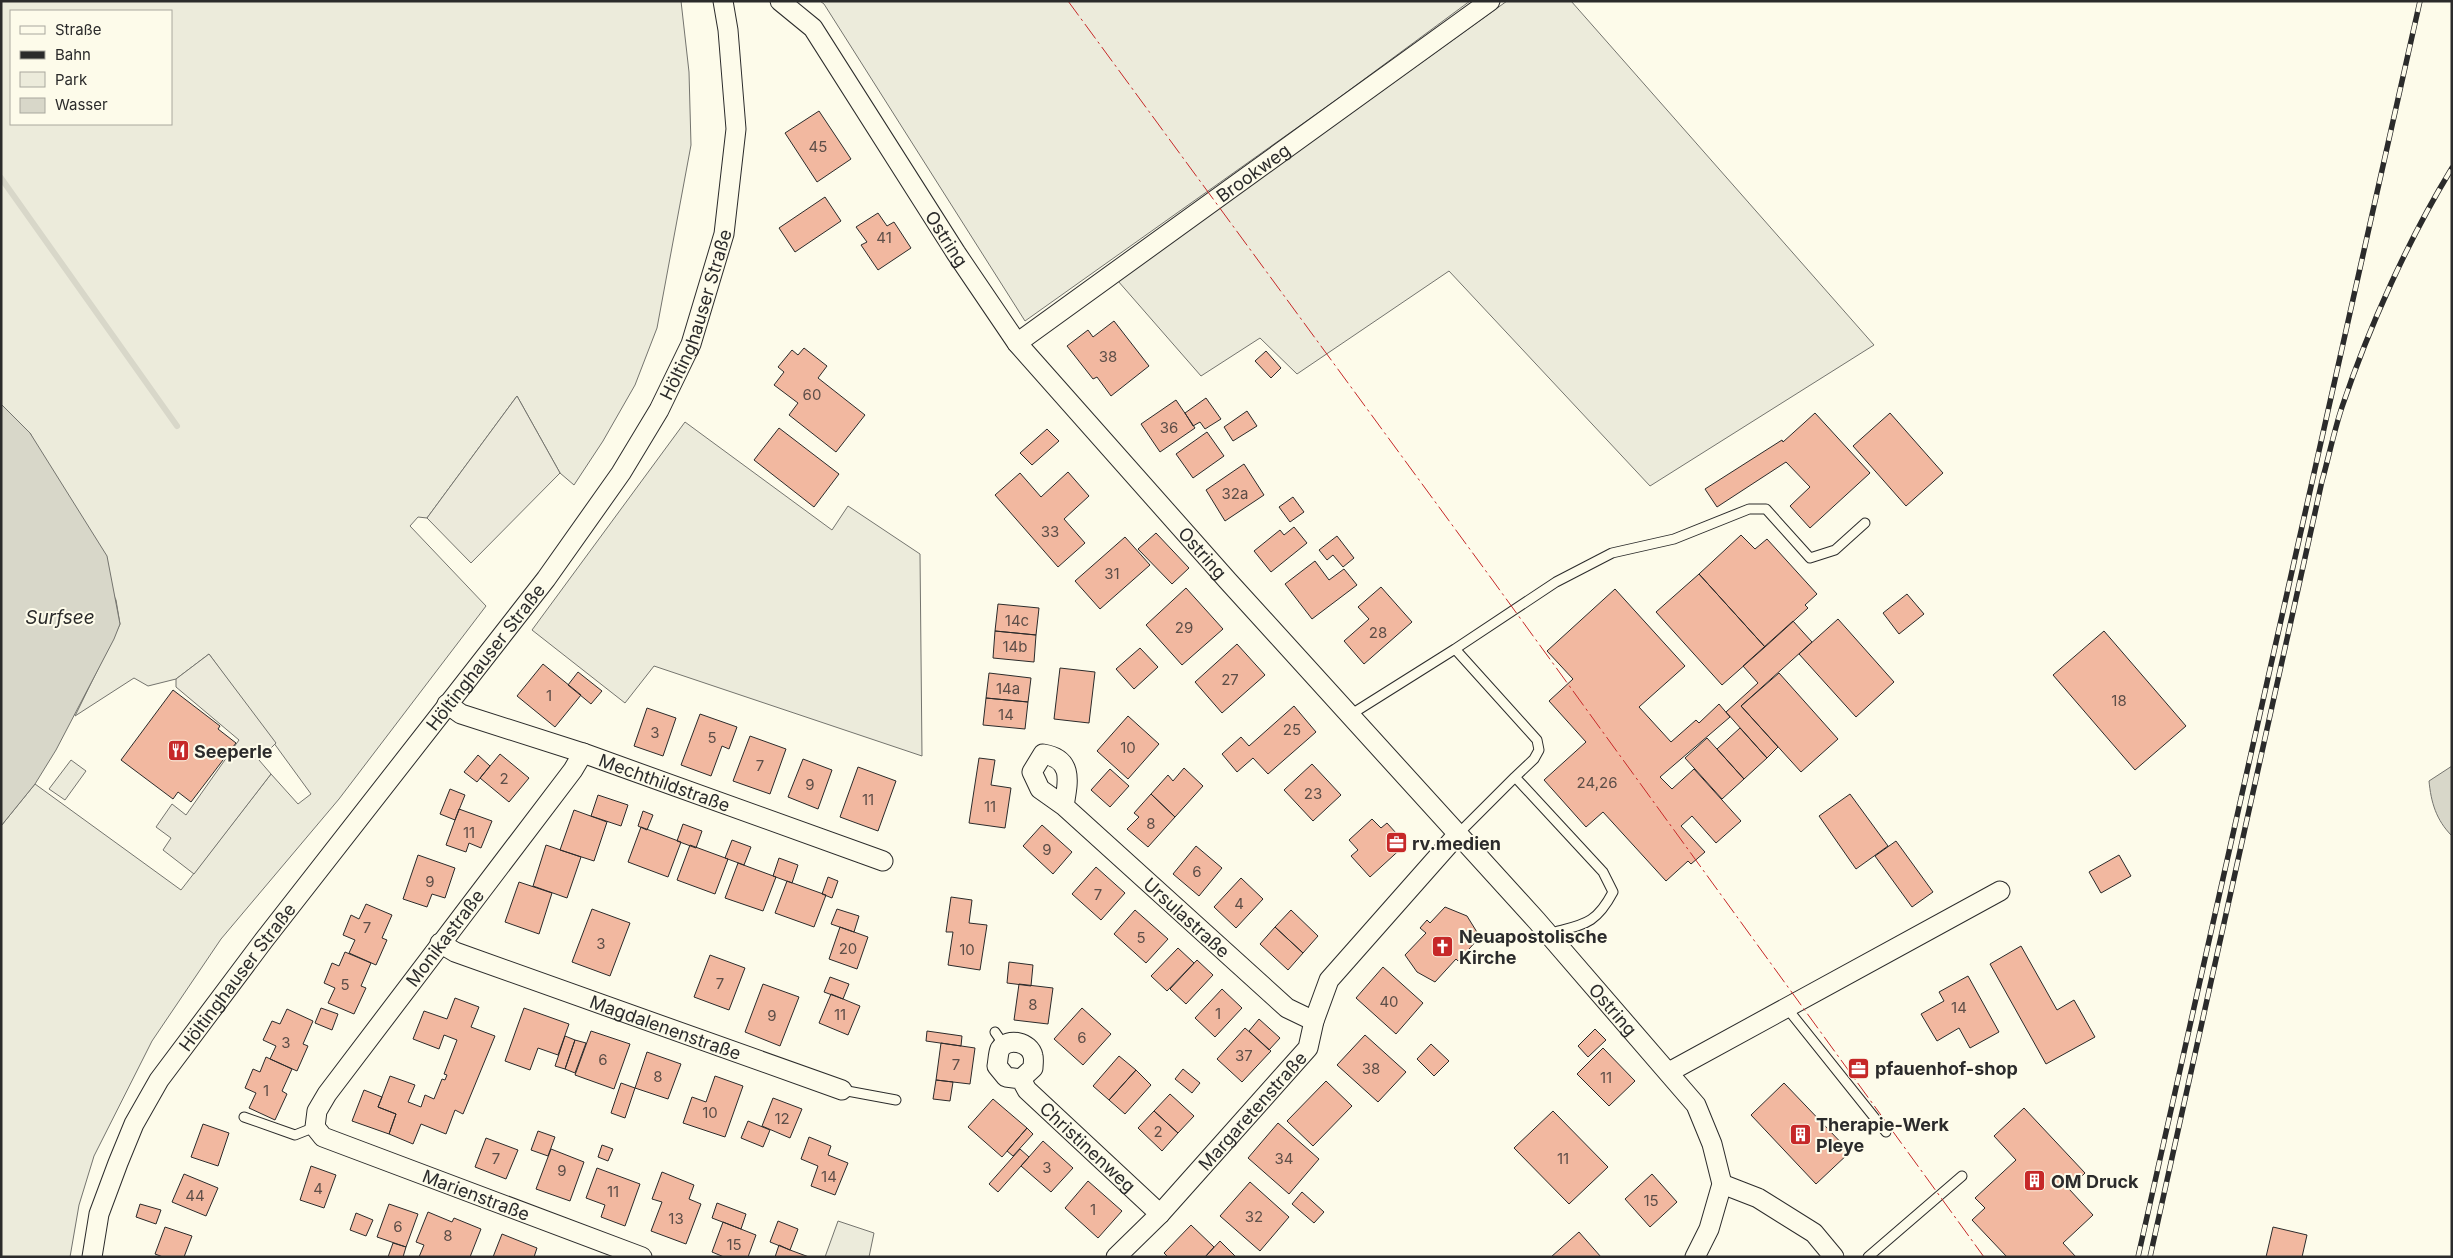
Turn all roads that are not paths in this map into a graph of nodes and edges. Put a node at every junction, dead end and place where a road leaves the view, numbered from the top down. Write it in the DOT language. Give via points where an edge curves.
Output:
graph roads {
  1 [pos="723,1"];
  2 [pos="780,1"];
  3 [pos="1490,1"];
  4 [pos="1017,343"];
  5 [pos="1865,523"];
  6 [pos="1454,649"];
  7 [pos="447,704"];
  8 [pos="1350,715"];
  9 [pos="583,753"];
  10 [pos="1515,777"];
  11 [pos="1064,806"];
  12 [pos="1458,834"];
  13 [pos="882,861"];
  14 [pos="2000,891"];
  15 [pos="1548,934"];
  16 [pos="440,943"];
  17 [pos="1786,1008"];
  18 [pos="1314,1021"];
  19 [pos="1669,1072"];
  20 [pos="1021,1079"];
  21 [pos="842,1090"];
  22 [pos="896,1100"];
  23 [pos="244,1117"];
  24 [pos="315,1127"];
  25 [pos="1886,1132"];
  26 [pos="1962,1176"];
  27 [pos="1722,1184"];
  28 [pos="1160,1214"];
  29 [pos="92,1257"];
  30 [pos="642,1257"];
  31 [pos="1116,1257"];
  32 [pos="1695,1257"];
  33 [pos="1834,1257"];
  34 [pos="1868,1257"];
  1 -- 7 [label="street, Höltinghauser Straße" via="736,129 724,234 691,344 659,410 621,472 546,579"];
  2 -- 4 [label="street, Ostring" via="813,28"];
  3 -- 4 [label="street, Brookweg"];
  4 -- 8 [label="street, Ostring"];
  5 -- 6 [label="lane" via="1835,550 1810,558 1766,509 1749,509 1674,539 1612,553 1556,582"];
  6 -- 8 [label="lane"];
  6 -- 10 [label="lane" via="1536,740 1539,750 1534,759"];
  7 -- 9 [label="street, Mechthildstraße" via="461,714"];
  7 -- 29 [label="street, Höltinghauser Straße" via="159,1080 134,1124 118,1163 99,1214"];
  8 -- 12 [label="street, Ostring"];
  9 -- 13 [label="street, Mechthildstraße"];
  9 -- 16 [label="street, Monikastraße"];
  10 -- 12 [label="lane"];
  10 -- 15 [label="lane" via="1603,872 1613,892 1602,912 1585,924"];
  11 -- 18 [label="street, Ursulastraße" via="1287,1008"];
  12 -- 15 [label="street, Ostring"];
  12 -- 18 [label="street, Margaretenstraße" via="1329,980"];
  14 -- 17 [label="street"];
  15 -- 19 [label="street, Ostring"];
  16 -- 21 [label="street, Magdalenenstraße" via="455,952"];
  16 -- 24 [label="street, Monikastraße" via="327,1094 317,1111"];
  17 -- 19 [label="street"];
  17 -- 25 [label="lane"];
  18 -- 28 [label="street, Margaretenstraße" via="1308,1048"];
  19 -- 27 [label="street, Ostring" via="1696,1106 1712,1144"];
  20 -- 20 [label="street, Christinenweg" via="1006,1077 997,1066 999,1038 1022,1043 1034,1056 1033,1068"];
  20 -- 28 [label="street, Christinenweg" via="1027,1090"];
  21 -- 22 [label="lane, Magdalenenstraße"];
  23 -- 24 [label="lane" via="295,1135"];
  24 -- 30 [label="street, Marienstraße" via="323,1137"];
  26 -- 34 [label="lane"];
  27 -- 32 [label="street" via="1709,1229"];
  27 -- 33 [label="street" via="1758,1198 1814,1233"];
  28 -- 31 [label="street, Margaretenstraße"];
}
